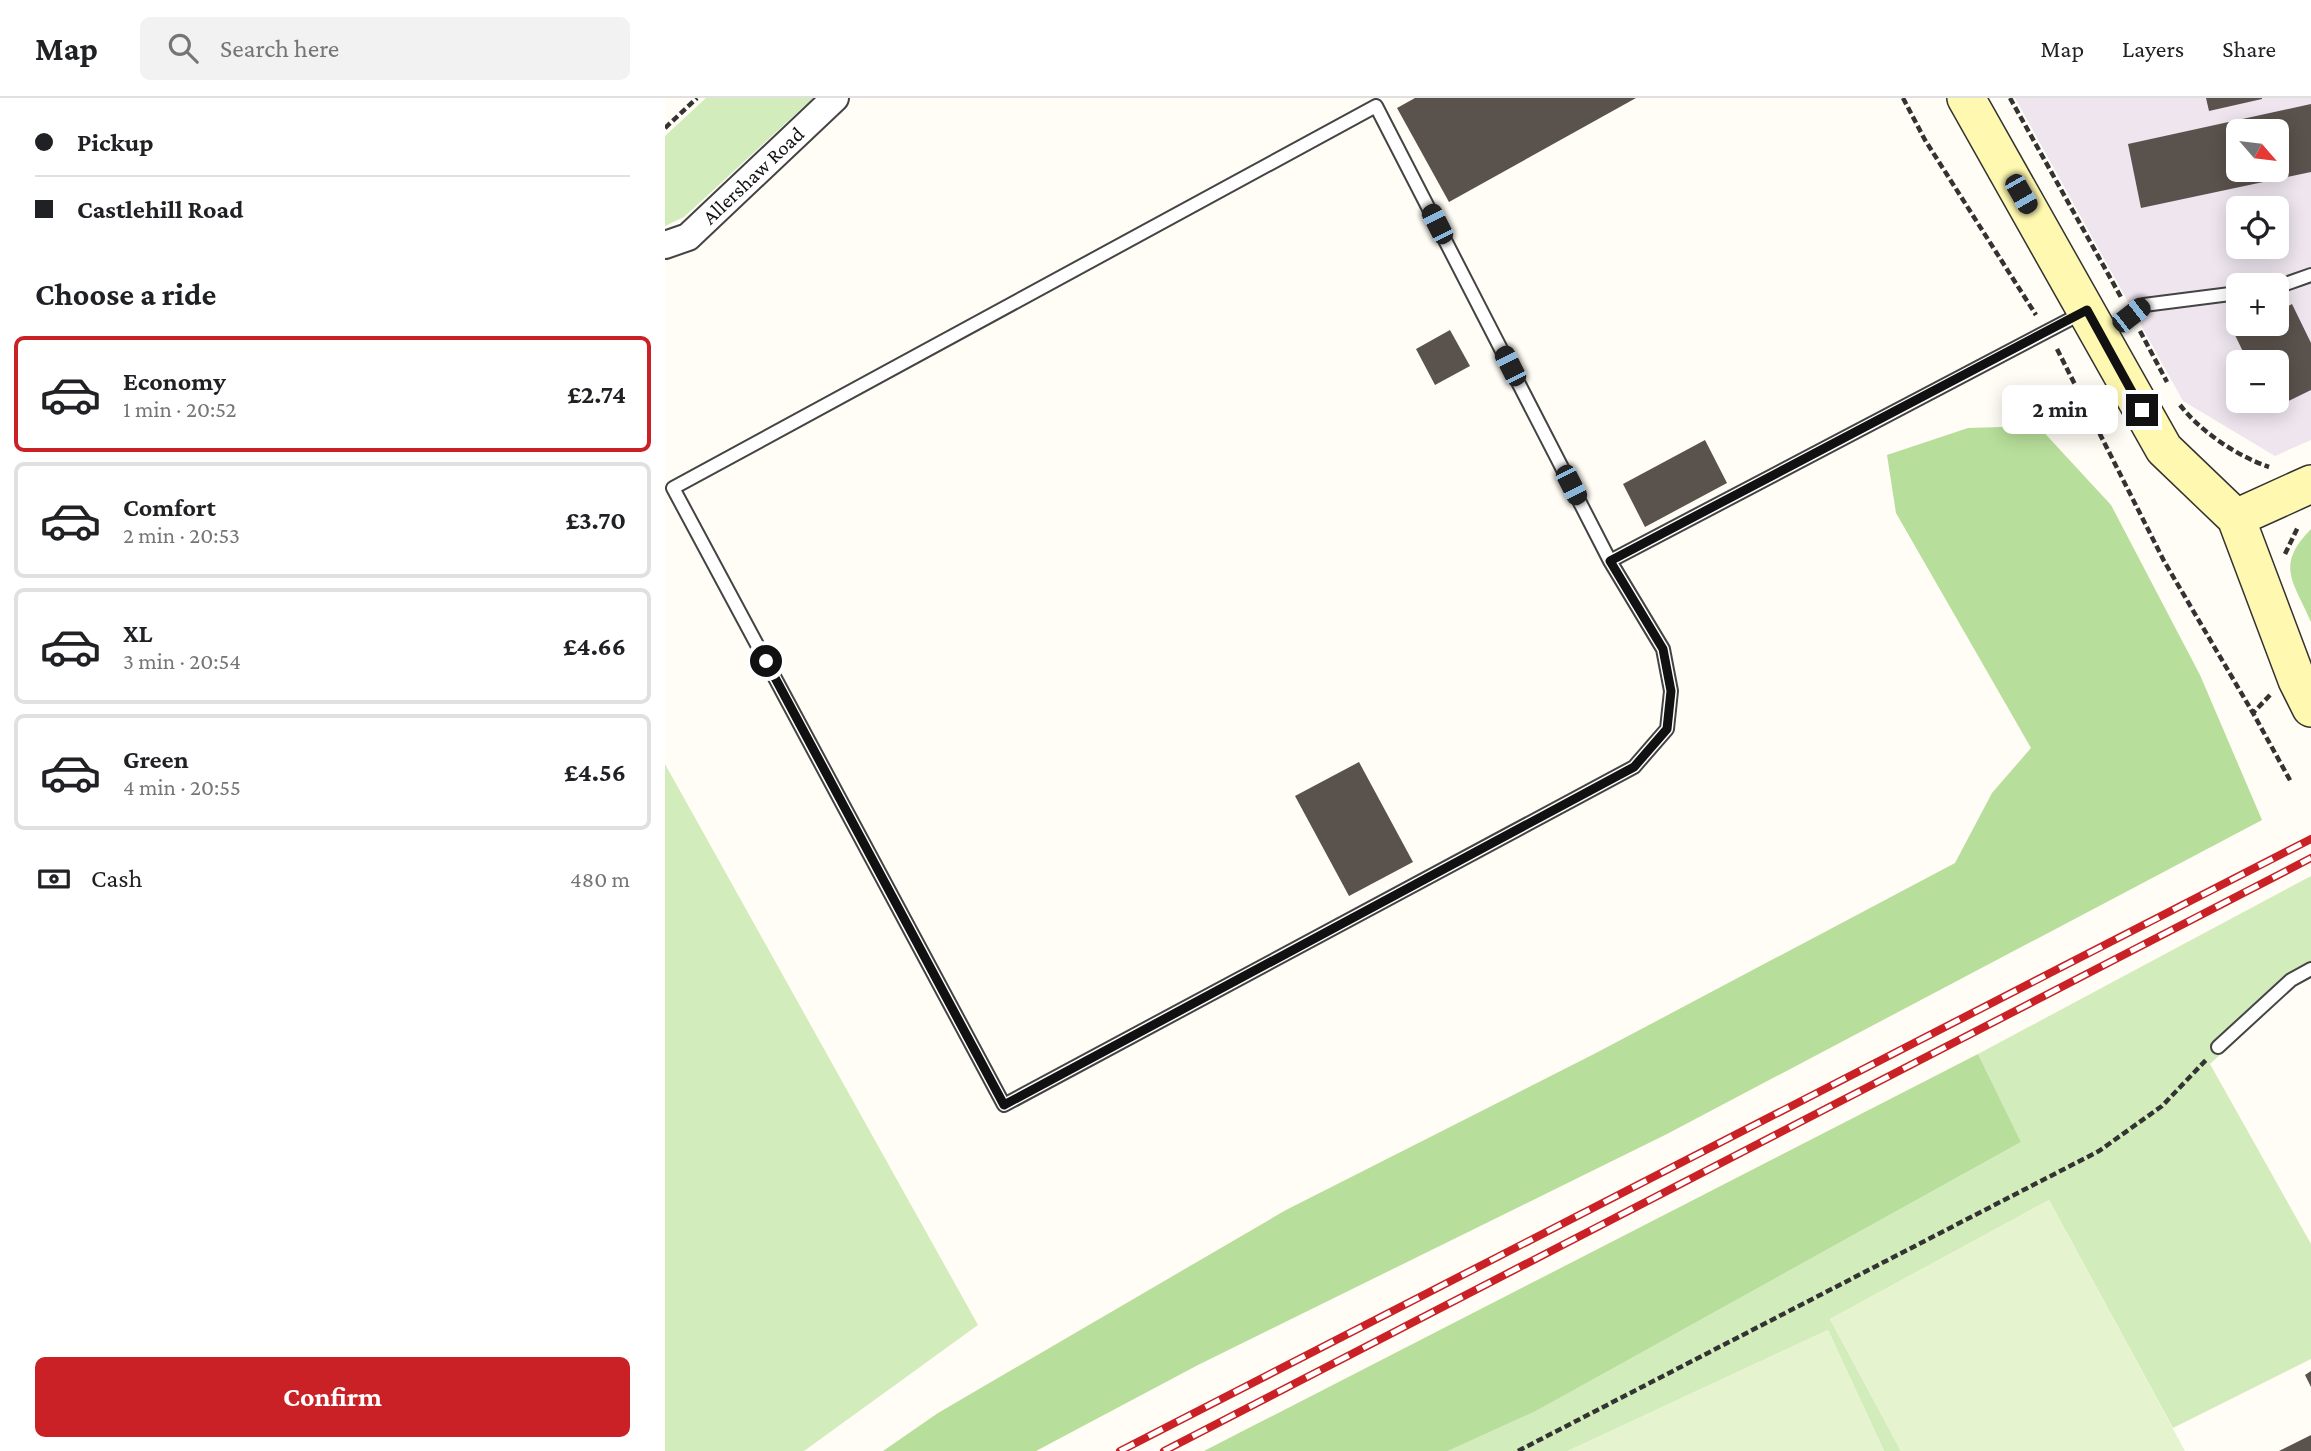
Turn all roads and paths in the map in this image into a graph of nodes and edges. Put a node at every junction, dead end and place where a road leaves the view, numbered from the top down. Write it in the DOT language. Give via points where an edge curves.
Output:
graph roads {
  1 [pos="697,98"];
  2 [pos="835,98"];
  3 [pos="1903,98"];
  4 [pos="1969,99"];
  5 [pos="665,128"];
  6 [pos="665,245"];
  7 [pos="2311,275"];
  8 [pos="2289,283"];
  9 [pos="2226,295"];
  10 [pos="2094,324"];
  11 [pos="2048,332"];
  12 [pos="2311,484"];
  13 [pos="2236,518"];
  14 [pos="2306,520"];
  15 [pos="1610,561"];
  16 [pos="2289,565"];
  17 [pos="2304,694"];
  18 [pos="2253,713"];
  19 [pos="2291,782"];
  20 [pos="2311,969"];
  21 [pos="2218,1047"];
  22 [pos="1518,1451"];
  1 -- 5 [label="path"];
  2 -- 6 [label="street, Allershaw Road" via="688,237"];
  3 -- 11 [label="path" via="1943,170"];
  4 -- 10 [label="main road"];
  7 -- 8 [label="lane"];
  9 -- 10 [label="lane" via="2144,305"];
  10 -- 11 [label="lane"];
  10 -- 13 [label="main road" via="2164,449"];
  11 -- 15 [label="lane"];
  11 -- 18 [label="path" via="2164,561"];
  12 -- 13 [label="main road"];
  13 -- 17 [label="main road"];
  14 -- 16 [label="path" via="2295,530 2285,553"];
  15 -- 15 [label="lane" via="1663,649 1671,691 1667,729 1634,767 1004,1105 673,488 1376,106"];
  17 -- 18 [label="path" via="2275,690"];
  18 -- 19 [label="path"];
  20 -- 21 [label="lane" via="2291,980"];
  21 -- 22 [label="path" via="2162,1106 2099,1151"];
}
